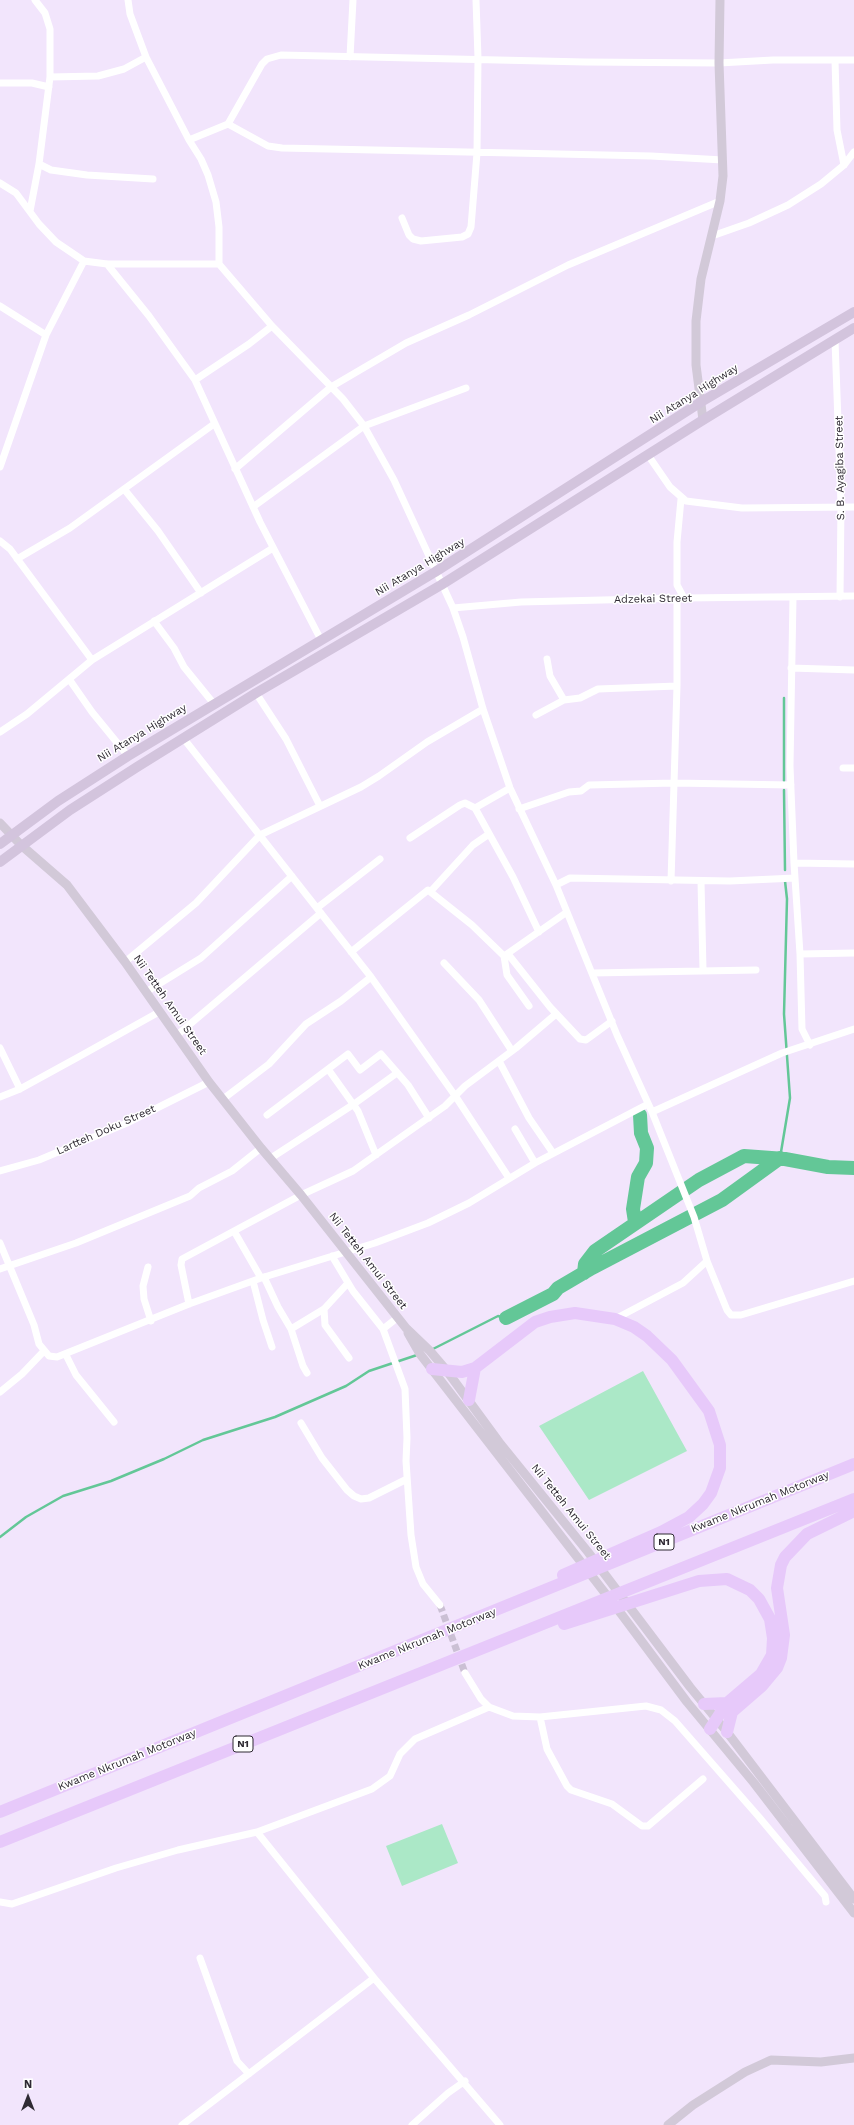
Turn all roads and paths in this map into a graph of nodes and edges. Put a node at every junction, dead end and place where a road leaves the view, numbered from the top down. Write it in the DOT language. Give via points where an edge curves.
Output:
graph roads {
  1 [pos="35,0"];
  2 [pos="128,0"];
  3 [pos="353,0"];
  4 [pos="476,0"];
  5 [pos="720,0"];
  6 [pos="146,57"];
  7 [pos="350,57"];
  8 [pos="478,58"];
  9 [pos="835,60"];
  10 [pos="854,60"];
  11 [pos="719,63"];
  12 [pos="50,77"];
  13 [pos="0,83"];
  14 [pos="49,87"];
  15 [pos="228,124"];
  16 [pos="189,140"];
  17 [pos="854,152"];
  18 [pos="477,153"];
  19 [pos="723,160"];
  20 [pos="39,164"];
  21 [pos="844,165"];
  22 [pos="153,179"];
  23 [pos="0,183"];
  24 [pos="720,201"];
  25 [pos="30,211"];
  26 [pos="402,218"];
  27 [pos="712,236"];
  28 [pos="84,261"];
  29 [pos="107,264"];
  30 [pos="219,264"];
  31 [pos="0,306"];
  32 [pos="854,312"];
  33 [pos="272,326"];
  34 [pos="854,328"];
  35 [pos="46,335"];
  36 [pos="835,340"];
  37 [pos="195,380"];
  38 [pos="331,387"];
  39 [pos="466,388"];
  40 [pos="701,402"];
  41 [pos="703,420"];
  42 [pos="214,424"];
  43 [pos="364,426"];
  44 [pos="648,455"];
  45 [pos="0,467"];
  46 [pos="235,468"];
  47 [pos="124,489"];
  48 [pos="681,499"];
  49 [pos="253,507"];
  50 [pos="854,507"];
  51 [pos="841,508"];
  52 [pos="0,541"];
  53 [pos="273,548"];
  54 [pos="17,559"];
  55 [pos="435,572"];
  56 [pos="441,584"];
  57 [pos="201,593"];
  58 [pos="840,596"];
  59 [pos="854,596"];
  60 [pos="680,598"];
  61 [pos="793,598"];
  62 [pos="453,608"];
  63 [pos="154,622"];
  64 [pos="321,640"];
  65 [pos="547,659"];
  66 [pos="92,660"];
  67 [pos="792,668"];
  68 [pos="854,670"];
  69 [pos="69,680"];
  70 [pos="677,686"];
  71 [pos="256,693"];
  72 [pos="564,700"];
  73 [pos="214,704"];
  74 [pos="483,709"];
  75 [pos="536,715"];
  76 [pos="0,732"];
  77 [pos="184,739"];
  78 [pos="128,756"];
  79 [pos="843,768"];
  80 [pos="854,768"];
  81 [pos="674,782"];
  82 [pos="792,785"];
  83 [pos="510,788"];
  84 [pos="320,806"];
  85 [pos="475,808"];
  86 [pos="519,809"];
  87 [pos="0,823"];
  88 [pos="489,834"];
  89 [pos="11,835"];
  90 [pos="260,835"];
  91 [pos="410,838"];
  92 [pos="0,844"];
  93 [pos="21,845"];
  94 [pos="380,859"];
  95 [pos="0,862"];
  96 [pos="794,863"];
  97 [pos="854,864"];
  98 [pos="292,876"];
  99 [pos="795,878"];
  100 [pos="671,881"];
  101 [pos="701,881"];
  102 [pos="556,885"];
  103 [pos="432,891"];
  104 [pos="319,910"];
  105 [pos="567,912"];
  106 [pos="539,932"];
  107 [pos="351,952"];
  108 [pos="854,953"];
  109 [pos="800,954"];
  110 [pos="506,955"];
  111 [pos="125,962"];
  112 [pos="444,963"];
  113 [pos="703,970"];
  114 [pos="756,970"];
  115 [pos="592,973"];
  116 [pos="371,977"];
  117 [pos="146,992"];
  118 [pos="529,1006"];
  119 [pos="159,1012"];
  120 [pos="556,1014"];
  121 [pos="612,1021"];
  122 [pos="854,1029"];
  123 [pos="176,1036"];
  124 [pos="810,1045"];
  125 [pos="0,1048"];
  126 [pos="512,1051"];
  127 [pos="499,1061"];
  128 [pos="328,1069"];
  129 [pos="396,1073"];
  130 [pos="209,1082"];
  131 [pos="20,1089"];
  132 [pos="456,1096"];
  133 [pos="0,1097"];
  134 [pos="223,1099"];
  135 [pos="354,1104"];
  136 [pos="648,1104"];
  137 [pos="652,1112"];
  138 [pos="267,1116"];
  139 [pos="429,1118"];
  140 [pos="515,1129"];
  141 [pos="261,1148"];
  142 [pos="553,1153"];
  143 [pos="376,1155"];
  144 [pos="271,1158"];
  145 [pos="534,1163"];
  146 [pos="0,1171"];
  147 [pos="509,1178"];
  148 [pos="301,1195"];
  149 [pos="234,1231"];
  150 [pos="0,1243"];
  151 [pos="346,1251"];
  152 [pos="332,1256"];
  153 [pos="706,1261"];
  154 [pos="9,1264"];
  155 [pos="148,1267"];
  156 [pos="0,1269"];
  157 [pos="263,1278"];
  158 [pos="253,1281"];
  159 [pos="854,1281"];
  160 [pos="348,1282"];
  161 [pos="189,1304"];
  162 [pos="324,1309"];
  163 [pos="397,1318"];
  164 [pos="615,1319"];
  165 [pos="151,1321"];
  166 [pos="406,1328"];
  167 [pos="291,1329"];
  168 [pos="383,1329"];
  169 [pos="272,1347"];
  170 [pos="44,1351"];
  171 [pos="66,1355"];
  172 [pos="349,1358"];
  173 [pos="475,1368"];
  174 [pos="432,1369"];
  175 [pos="447,1371"];
  176 [pos="307,1372"];
  177 [pos="0,1392"];
  178 [pos="469,1400"];
  179 [pos="114,1422"];
  180 [pos="301,1423"];
  181 [pos="854,1464"];
  182 [pos="407,1479"];
  183 [pos="854,1500"];
  184 [pos="854,1511"];
  185 [pos="440,1605"];
  186 [pos="474,1620"];
  187 [pos="486,1646"];
  188 [pos="466,1673"];
  189 [pos="727,1703"];
  190 [pos="704,1704"];
  191 [pos="489,1707"];
  192 [pos="540,1717"];
  193 [pos="713,1724"];
  194 [pos="727,1732"];
  195 [pos="703,1779"];
  196 [pos="0,1812"];
  197 [pos="257,1832"];
  198 [pos="0,1842"];
  199 [pos="822,1874"];
  200 [pos="812,1881"];
  201 [pos="854,1899"];
  202 [pos="0,1902"];
  203 [pos="826,1902"];
  204 [pos="854,1913"];
  205 [pos="200,1958"];
  206 [pos="374,1978"];
  207 [pos="854,2058"];
  208 [pos="249,2074"];
  209 [pos="465,2081"];
  210 [pos="182,2125"];
  211 [pos="412,2125"];
  212 [pos="500,2125"];
  213 [pos="668,2125"];
  1 -- 12 [label="street" via="45,13 50,29"];
  2 -- 6 [label="street" via="130,14"];
  3 -- 7 [label="street"];
  4 -- 8 [label="street"];
  5 -- 11 [label="main road"];
  6 -- 12 [label="street" via="124,68 98,76"];
  6 -- 16 [label="street"];
  7 -- 8 [label="street"];
  7 -- 15 [label="street" via="281,55 267,59"];
  8 -- 11 [label="street"];
  8 -- 18 [label="street"];
  9 -- 10 [label="street"];
  9 -- 11 [label="street"];
  9 -- 21 [label="street" via="837,130"];
  11 -- 19 [label="main road"];
  12 -- 14 [label="street"];
  13 -- 14 [label="street" via="32,83"];
  14 -- 20 [label="street"];
  15 -- 16 [label="street"];
  15 -- 18 [label="street" via="258,142 282,148"];
  16 -- 30 [label="street" via="202,159 216,202 220,227"];
  17 -- 21 [label="street"];
  18 -- 19 [label="street"];
  18 -- 26 [label="street" via="471,227 468,234 462,237 421,241 409,235"];
  19 -- 24 [label="main road"];
  20 -- 22 [label="street" via="51,170 87,175"];
  20 -- 25 [label="street"];
  21 -- 27 [label="street" via="821,184 788,205"];
  23 -- 25 [label="street" via="16,193"];
  24 -- 27 [label="main road"];
  24 -- 38 [label="street" via="568,265 406,343"];
  25 -- 28 [label="street" via="56,242"];
  27 -- 40 [label="main road" via="701,279 696,321 696,365"];
  28 -- 29 [label="street"];
  28 -- 35 [label="street"];
  29 -- 30 [label="street"];
  29 -- 37 [label="street" via="149,316"];
  30 -- 33 [label="street"];
  31 -- 35 [label="street"];
  32 -- 40 [label="main road, Nii Atanya Highway"];
  33 -- 37 [label="street"];
  33 -- 38 [label="street"];
  34 -- 36 [label="main road"];
  35 -- 45 [label="street"];
  36 -- 41 [label="main road"];
  36 -- 51 [label="street, S. B. Ayagiba Street"];
  37 -- 42 [label="street"];
  38 -- 43 [label="street"];
  38 -- 46 [label="street"];
  39 -- 43 [label="street"];
  40 -- 41 [label="main road"];
  40 -- 55 [label="main road, Nii Atanya Highway"];
  41 -- 44 [label="main road"];
  42 -- 46 [label="street"];
  42 -- 47 [label="street"];
  43 -- 49 [label="street"];
  43 -- 55 [label="street" via="394,480"];
  44 -- 48 [label="street"];
  44 -- 56 [label="main road"];
  46 -- 49 [label="street"];
  47 -- 54 [label="street" via="70,528"];
  47 -- 57 [label="street" via="158,531"];
  48 -- 51 [label="street" via="742,508"];
  48 -- 60 [label="street" via="677,542 677,585"];
  49 -- 53 [label="street"];
  50 -- 51 [label="street"];
  51 -- 58 [label="street, S. B. Ayagiba Street"];
  52 -- 54 [label="street"];
  53 -- 57 [label="street"];
  53 -- 64 [label="street"];
  54 -- 66 [label="street"];
  55 -- 56 [label="street"];
  55 -- 64 [label="main road, Nii Atanya Highway"];
  56 -- 62 [label="street"];
  56 -- 71 [label="main road"];
  57 -- 63 [label="street"];
  58 -- 59 [label="street, Adzekai Street"];
  58 -- 61 [label="street, Adzekai Street"];
  60 -- 61 [label="street, Adzekai Street"];
  60 -- 62 [label="street, Adzekai Street" via="521,602"];
  60 -- 70 [label="street"];
  61 -- 67 [label="street"];
  62 -- 74 [label="street"];
  63 -- 66 [label="street"];
  63 -- 73 [label="street" via="174,648 184,667"];
  64 -- 73 [label="main road, Nii Atanya Highway"];
  65 -- 72 [label="street" via="550,676"];
  66 -- 69 [label="street"];
  67 -- 68 [label="street"];
  67 -- 82 [label="street"];
  69 -- 76 [label="street"];
  69 -- 78 [label="street"];
  70 -- 72 [label="street" via="598,689 580,698"];
  70 -- 81 [label="street"];
  71 -- 77 [label="main road"];
  71 -- 84 [label="street" via="286,739"];
  72 -- 75 [label="street"];
  73 -- 78 [label="main road, Nii Atanya Highway"];
  74 -- 83 [label="street"];
  74 -- 84 [label="street" via="427,742 379,776"];
  77 -- 90 [label="street"];
  77 -- 93 [label="main road" via="83,802"];
  78 -- 89 [label="main road, Nii Atanya Highway"];
  79 -- 80 [label="street"];
  81 -- 82 [label="street"];
  81 -- 86 [label="street" via="589,785 581,791 569,792"];
  81 -- 100 [label="street"];
  82 -- 96 [label="street"];
  83 -- 85 [label="street"];
  83 -- 86 [label="street"];
  84 -- 90 [label="street"];
  85 -- 88 [label="street"];
  85 -- 91 [label="street" via="465,803 460,805"];
  86 -- 102 [label="street"];
  87 -- 89 [label="main road, Nii Tetteh Amui Street"];
  88 -- 103 [label="street" via="473,845"];
  88 -- 106 [label="street"];
  89 -- 92 [label="main road, Nii Atanya Highway"];
  89 -- 93 [label="main road, Nii Tetteh Amui Street"];
  90 -- 98 [label="street"];
  90 -- 111 [label="street" via="196,903"];
  93 -- 95 [label="main road"];
  93 -- 111 [label="main road, Nii Tetteh Amui Street" via="67,885"];
  94 -- 104 [label="street"];
  96 -- 97 [label="street"];
  96 -- 99 [label="street"];
  98 -- 104 [label="street"];
  98 -- 117 [label="street" via="201,958"];
  99 -- 101 [label="street"];
  99 -- 109 [label="street"];
  100 -- 101 [label="street"];
  100 -- 102 [label="street" via="570,878"];
  101 -- 113 [label="street"];
  102 -- 105 [label="street"];
  103 -- 107 [label="street" via="426,891"];
  103 -- 110 [label="street"];
  104 -- 107 [label="street"];
  104 -- 123 [label="street"];
  105 -- 106 [label="street"];
  105 -- 115 [label="street"];
  106 -- 110 [label="street"];
  107 -- 116 [label="street"];
  108 -- 109 [label="street"];
  109 -- 124 [label="street" via="802,1029"];
  110 -- 118 [label="street" via="507,975"];
  110 -- 120 [label="street"];
  111 -- 117 [label="main road, Nii Tetteh Amui Street"];
  112 -- 126 [label="street" via="479,1000"];
  113 -- 114 [label="street"];
  113 -- 115 [label="street"];
  115 -- 121 [label="street"];
  116 -- 132 [label="street"];
  116 -- 134 [label="street" via="306,1024 269,1064"];
  117 -- 119 [label="main road, Nii Tetteh Amui Street"];
  119 -- 123 [label="main road, Nii Tetteh Amui Street"];
  119 -- 131 [label="street"];
  120 -- 121 [label="street" via="580,1039 586,1040"];
  120 -- 126 [label="street"];
  121 -- 136 [label="street"];
  122 -- 124 [label="street"];
  123 -- 130 [label="main road, Nii Tetteh Amui Street"];
  124 -- 137 [label="street" via="785,1052"];
  125 -- 131 [label="street"];
  126 -- 127 [label="street"];
  127 -- 132 [label="street" via="465,1086"];
  127 -- 142 [label="street" via="529,1118"];
  128 -- 129 [label="street" via="348,1054 360,1070 381,1054"];
  128 -- 135 [label="street"];
  128 -- 138 [label="street"];
  129 -- 135 [label="street"];
  129 -- 139 [label="street" via="408,1085"];
  130 -- 134 [label="main road, Nii Tetteh Amui Street"];
  130 -- 146 [label="street, Lartteh Doku Street" via="127,1123 39,1160"];
  131 -- 133 [label="street"];
  132 -- 139 [label="street"];
  132 -- 147 [label="street"];
  134 -- 141 [label="main road, Nii Tetteh Amui Street"];
  135 -- 143 [label="street"];
  135 -- 144 [label="street"];
  136 -- 137 [label="street"];
  136 -- 142 [label="street"];
  137 -- 153 [label="street" via="694,1217"];
  139 -- 143 [label="street"];
  140 -- 145 [label="street"];
  141 -- 144 [label="main road, Nii Tetteh Amui Street"];
  141 -- 154 [label="street" via="232,1171 199,1188 190,1196 76,1243"];
  142 -- 145 [label="street"];
  143 -- 148 [label="street" via="341,1178"];
  144 -- 148 [label="main road, Nii Tetteh Amui Street"];
  145 -- 147 [label="street"];
  147 -- 151 [label="street" via="469,1203 428,1223"];
  148 -- 149 [label="street"];
  148 -- 151 [label="main road, Nii Tetteh Amui Street"];
  149 -- 157 [label="street"];
  149 -- 161 [label="street" via="182,1259 180,1265"];
  150 -- 154 [label="street"];
  151 -- 152 [label="street"];
  151 -- 163 [label="main road, Nii Tetteh Amui Street"];
  152 -- 157 [label="street"];
  152 -- 160 [label="street"];
  153 -- 159 [label="street" via="727,1310 736,1315"];
  153 -- 164 [label="street" via="683,1282"];
  154 -- 156 [label="street"];
  154 -- 170 [label="street"];
  155 -- 165 [label="street" via="143,1286"];
  157 -- 158 [label="street"];
  157 -- 167 [label="street"];
  158 -- 161 [label="street"];
  158 -- 169 [label="street"];
  160 -- 162 [label="street"];
  160 -- 168 [label="street"];
  161 -- 165 [label="street"];
  162 -- 167 [label="street"];
  162 -- 172 [label="street" via="325,1325"];
  163 -- 166 [label="main road, Nii Tetteh Amui Street"];
  163 -- 168 [label="street"];
  164 -- 173 [label="highway" via="575,1313 535,1322"];
  164 -- 186 [label="highway" via="647,1336 672,1360 709,1411 720,1445 720,1468 712,1493 698,1510 677,1524 507,1600"];
  165 -- 171 [label="street"];
  166 -- 174 [label="main road" via="413,1345"];
  166 -- 175 [label="main road, Nii Tetteh Amui Street"];
  167 -- 176 [label="street"];
  168 -- 182 [label="street" via="405,1389"];
  170 -- 171 [label="street" via="49,1356"];
  170 -- 177 [label="street"];
  171 -- 179 [label="street" via="76,1375"];
  173 -- 175 [label="highway" via="462,1372"];
  173 -- 178 [label="highway"];
  174 -- 175 [label="highway"];
  174 -- 193 [label="main road" via="687,1702"];
  175 -- 178 [label="main road, Nii Tetteh Amui Street"];
  178 -- 190 [label="main road, Nii Tetteh Amui Street"];
  180 -- 182 [label="street" via="322,1458 354,1496 361,1499 369,1498"];
  181 -- 186 [label="highway, Kwame Nkrumah Motorway / N1"];
  182 -- 185 [label="street" via="416,1567 423,1584"];
  183 -- 187 [label="highway, N1"];
  184 -- 194 [label="highway" via="807,1534 785,1557 777,1588 784,1635 781,1658 777,1668 762,1686 732,1712"];
  186 -- 196 [label="highway, Kwame Nkrumah Motorway / N1"];
  187 -- 189 [label="highway" via="526,1636 685,1584 727,1580 750,1590 759,1599 770,1619 773,1638 772,1655 767,1666 755,1680"];
  187 -- 198 [label="highway, N1"];
  188 -- 191 [label="street" via="481,1699"];
  189 -- 190 [label="highway"];
  189 -- 193 [label="highway"];
  190 -- 193 [label="main road, Nii Tetteh Amui Street"];
  191 -- 192 [label="street" via="513,1716"];
  191 -- 197 [label="street" via="415,1738 400,1754 390,1776 372,1789"];
  192 -- 195 [label="street" via="547,1749 567,1786 571,1790 612,1804 642,1826 648,1826"];
  192 -- 200 [label="street" via="646,1706 661,1710 675,1721 719,1770"];
  193 -- 194 [label="main road"];
  193 -- 199 [label="main road"];
  194 -- 201 [label="main road"];
  197 -- 202 [label="street" via="178,1850 116,1868 12,1904"];
  197 -- 206 [label="street"];
  199 -- 200 [label="street"];
  199 -- 204 [label="main road"];
  200 -- 203 [label="street" via="825,1896"];
  205 -- 208 [label="street" via="237,2061"];
  206 -- 208 [label="street"];
  206 -- 209 [label="street"];
  207 -- 213 [label="main road" via="820,2062 771,2060 745,2072"];
  208 -- 210 [label="street"];
  209 -- 211 [label="street"];
  209 -- 212 [label="street"];
}
